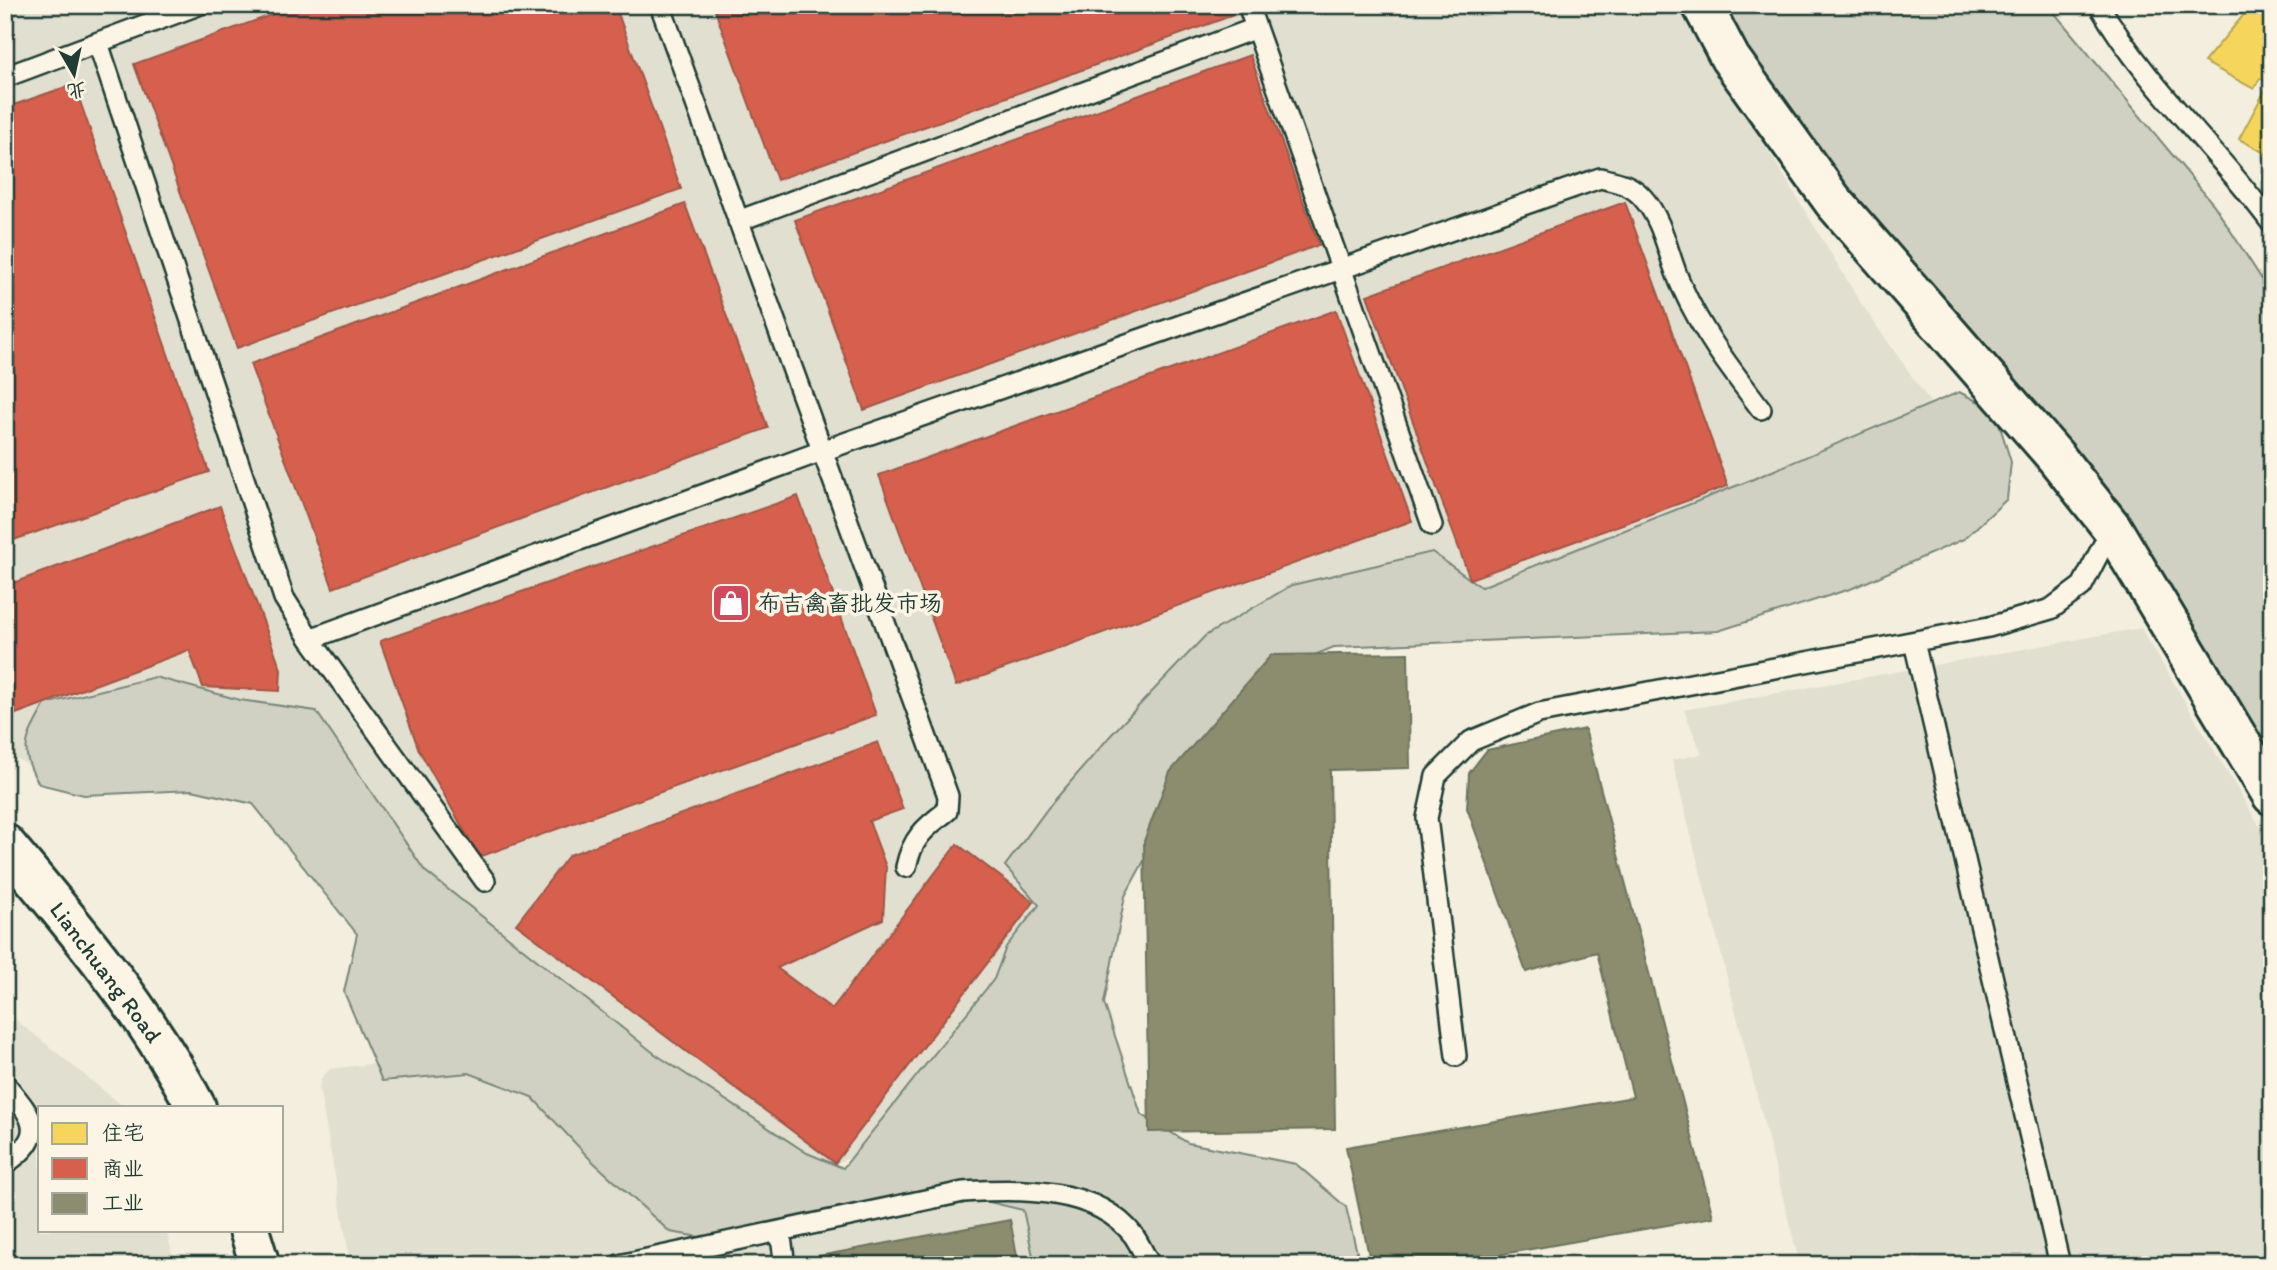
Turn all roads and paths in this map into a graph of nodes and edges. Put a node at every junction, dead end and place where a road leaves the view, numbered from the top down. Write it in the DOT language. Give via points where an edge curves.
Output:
graph roads {
  1 [pos="198,5"];
  2 [pos="660,5"];
  3 [pos="1248,5"];
  4 [pos="1702,5"];
  5 [pos="2099,5"];
  6 [pos="1256,28"];
  7 [pos="98,43"];
  8 [pos="5,77"];
  9 [pos="738,220"];
  10 [pos="2272,224"];
  11 [pos="1342,269"];
  12 [pos="1761,410"];
  13 [pos="822,451"];
  14 [pos="1432,525"];
  15 [pos="2112,528"];
  16 [pos="310,639"];
  17 [pos="1914,642"];
  18 [pos="2272,795"];
  19 [pos="5,844"];
  20 [pos="906,867"];
  21 [pos="485,881"];
  22 [pos="1455,1056"];
  23 [pos="5,1084"];
  24 [pos="196,1106"];
  25 [pos="5,1164"];
  26 [pos="780,1231"];
  27 [pos="250,1232"];
  28 [pos="260,1265"];
  29 [pos="619,1265"];
  30 [pos="785,1265"];
  31 [pos="1150,1265"];
  32 [pos="2060,1265"];
  1 -- 7 [label="lane"];
  2 -- 9 [label="lane"];
  3 -- 6 [label="lane"];
  4 -- 15 [label="street" via="1730,58 1833,201"];
  5 -- 10 [label="lane" via="2123,47"];
  6 -- 9 [label="lane"];
  6 -- 11 [label="lane"];
  7 -- 8 [label="lane"];
  7 -- 16 [label="lane" via="284,598"];
  9 -- 13 [label="lane"];
  11 -- 12 [label="lane" via="1600,178 1630,186 1659,223 1681,287 1704,329"];
  11 -- 13 [label="lane"];
  11 -- 14 [label="lane"];
  13 -- 16 [label="lane"];
  13 -- 20 [label="lane" via="948,796 947,811 922,830 911,846"];
  15 -- 17 [label="lane" via="2082,586 2051,609"];
  15 -- 18 [label="street"];
  16 -- 21 [label="lane"];
  17 -- 22 [label="lane" via="1539,713 1471,741 1436,776 1427,818"];
  17 -- 32 [label="lane"];
  19 -- 24 [label="street, Lianchuang Road" via="82,935 174,1063"];
  23 -- 25 [label="lane" via="33,1117 33,1136 20,1154"];
  26 -- 29 [label="lane"];
  26 -- 30 [label="lane"];
  26 -- 31 [label="lane" via="963,1192 1010,1189 1091,1205 1118,1220"];
  27 -- 28 [label="street"];
}
